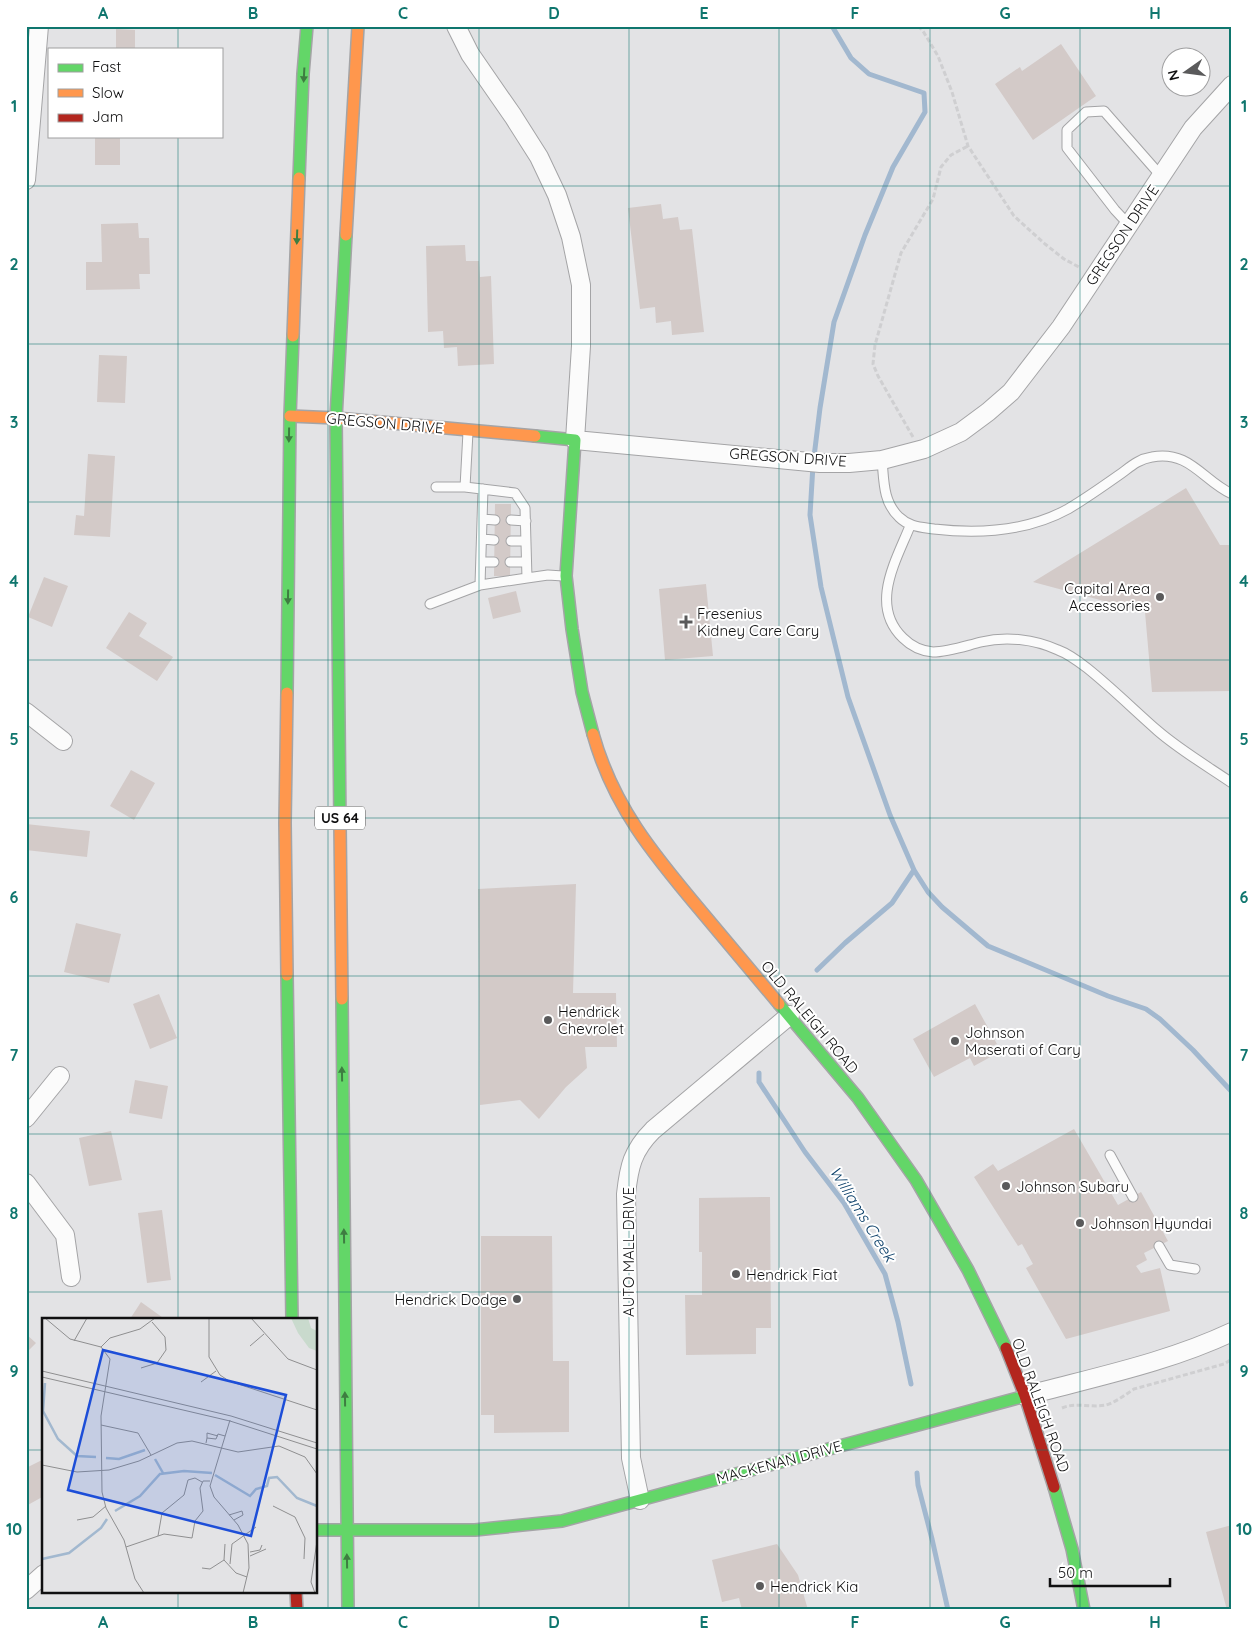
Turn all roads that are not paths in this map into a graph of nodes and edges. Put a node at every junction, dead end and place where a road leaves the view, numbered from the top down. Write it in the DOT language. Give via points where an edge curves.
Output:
graph roads {
  1 [pos="39,26"];
  2 [pos="307,26"];
  3 [pos="358,26"];
  4 [pos="456,26"];
  5 [pos="1232,86"];
  6 [pos="1161,176"];
  7 [pos="26,180"];
  8 [pos="1129,225"];
  9 [pos="290,416"];
  10 [pos="336,418"];
  11 [pos="468,431"];
  12 [pos="575,440"];
  13 [pos="882,460"];
  14 [pos="436,487"];
  15 [pos="465,487"];
  16 [pos="483,489"];
  17 [pos="1232,494"];
  18 [pos="482,519"];
  19 [pos="495,520"];
  20 [pos="511,520"];
  21 [pos="526,521"];
  22 [pos="910,526"];
  23 [pos="482,539"];
  24 [pos="494,540"];
  25 [pos="511,541"];
  26 [pos="526,541"];
  27 [pos="482,562"];
  28 [pos="494,562"];
  29 [pos="510,562"];
  30 [pos="526,562"];
  31 [pos="566,576"];
  32 [pos="527,578"];
  33 [pos="480,585"];
  34 [pos="430,604"];
  35 [pos="26,712"];
  36 [pos="63,741"];
  37 [pos="1232,783"];
  38 [pos="790,1015"];
  39 [pos="60,1076"];
  40 [pos="26,1118"];
  41 [pos="1110,1155"];
  42 [pos="26,1183"];
  43 [pos="1133,1197"];
  44 [pos="1159,1246"];
  45 [pos="1195,1269"];
  46 [pos="71,1277"];
  47 [pos="292,1318"];
  48 [pos="1232,1332"];
  49 [pos="1025,1396"];
  50 [pos="640,1500"];
  51 [pos="318,1530"];
  52 [pos="346,1531"];
  53 [pos="42,1576"];
  54 [pos="26,1590"];
  55 [pos="296,1594"];
  56 [pos="297,1610"];
  57 [pos="348,1610"];
  58 [pos="1084,1610"];
  1 -- 7 [label="street"];
  2 -- 9 [label="main road, one-way"];
  3 -- 10 [label="main road, US 64"];
  4 -- 12 [label="street" via="470,54 538,157 557,195 571,237 581,285 582,346"];
  5 -- 6 [label="street, GREGSON DRIVE" via="1193,128"];
  6 -- 8 [label="street, GREGSON DRIVE"];
  6 -- 8 [label="lane" via="1104,111 1086,112 1067,130 1067,148"];
  8 -- 13 [label="street, GREGSON DRIVE" via="1061,326 1011,392 962,432 924,449"];
  9 -- 10 [label="main road, GREGSON DRIVE"];
  9 -- 47 [label="main road, one-way" via="285,823"];
  10 -- 11 [label="main road, GREGSON DRIVE"];
  52 -- 10 [label="main road, US 64, one-way"];
  11 -- 12 [label="main road, GREGSON DRIVE"];
  11 -- 15 [label="lane"];
  12 -- 13 [label="street, GREGSON DRIVE" via="820,462"];
  12 -- 31 [label="main road, OLD RALEIGH ROAD"];
  13 -- 22 [label="lane" via="884,490 889,504"];
  14 -- 15 [label="lane"];
  15 -- 16 [label="lane"];
  16 -- 18 [label="lane"];
  16 -- 21 [label="lane" via="515,493 524,508"];
  17 -- 22 [label="lane" via="1188,463 1166,456 1151,457 1134,463 1066,510 1039,521 1004,529 964,532"];
  18 -- 19 [label="lane"];
  18 -- 23 [label="lane"];
  20 -- 21 [label="lane"];
  21 -- 26 [label="lane"];
  22 -- 37 [label="lane" via="885,595 890,620 907,642 933,652 1003,638 1027,640 1059,650 1107,684 1160,732"];
  23 -- 24 [label="lane"];
  23 -- 27 [label="lane"];
  25 -- 26 [label="lane"];
  26 -- 30 [label="lane"];
  27 -- 28 [label="lane"];
  27 -- 33 [label="lane"];
  29 -- 30 [label="lane"];
  30 -- 32 [label="lane"];
  31 -- 32 [label="lane"];
  31 -- 38 [label="main road, OLD RALEIGH ROAD" via="582,692 600,759 620,804 669,873"];
  32 -- 33 [label="lane"];
  33 -- 34 [label="lane"];
  35 -- 36 [label="street"];
  38 -- 49 [label="main road, OLD RALEIGH ROAD" via="858,1098 916,1180 1000,1333"];
  38 -- 50 [label="street, AUTO MALL DRIVE" via="652,1130 628,1169 631,1458"];
  39 -- 40 [label="street"];
  41 -- 43 [label="lane"];
  42 -- 46 [label="street" via="65,1235"];
  44 -- 45 [label="lane" via="1170,1265"];
  48 -- 49 [label="street, MACKENAN DRIVE" via="1204,1345 1122,1372"];
  49 -- 50 [label="main road, MACKENAN DRIVE"];
  49 -- 58 [label="main road, OLD RALEIGH ROAD" via="1064,1519"];
  50 -- 52 [label="main road, MACKENAN DRIVE" via="562,1520 475,1530"];
  51 -- 52 [label="main road, MACKENAN DRIVE"];
  57 -- 52 [label="main road, US 64, one-way"];
  53 -- 54 [label="street"];
  55 -- 56 [label="main road"];
}
